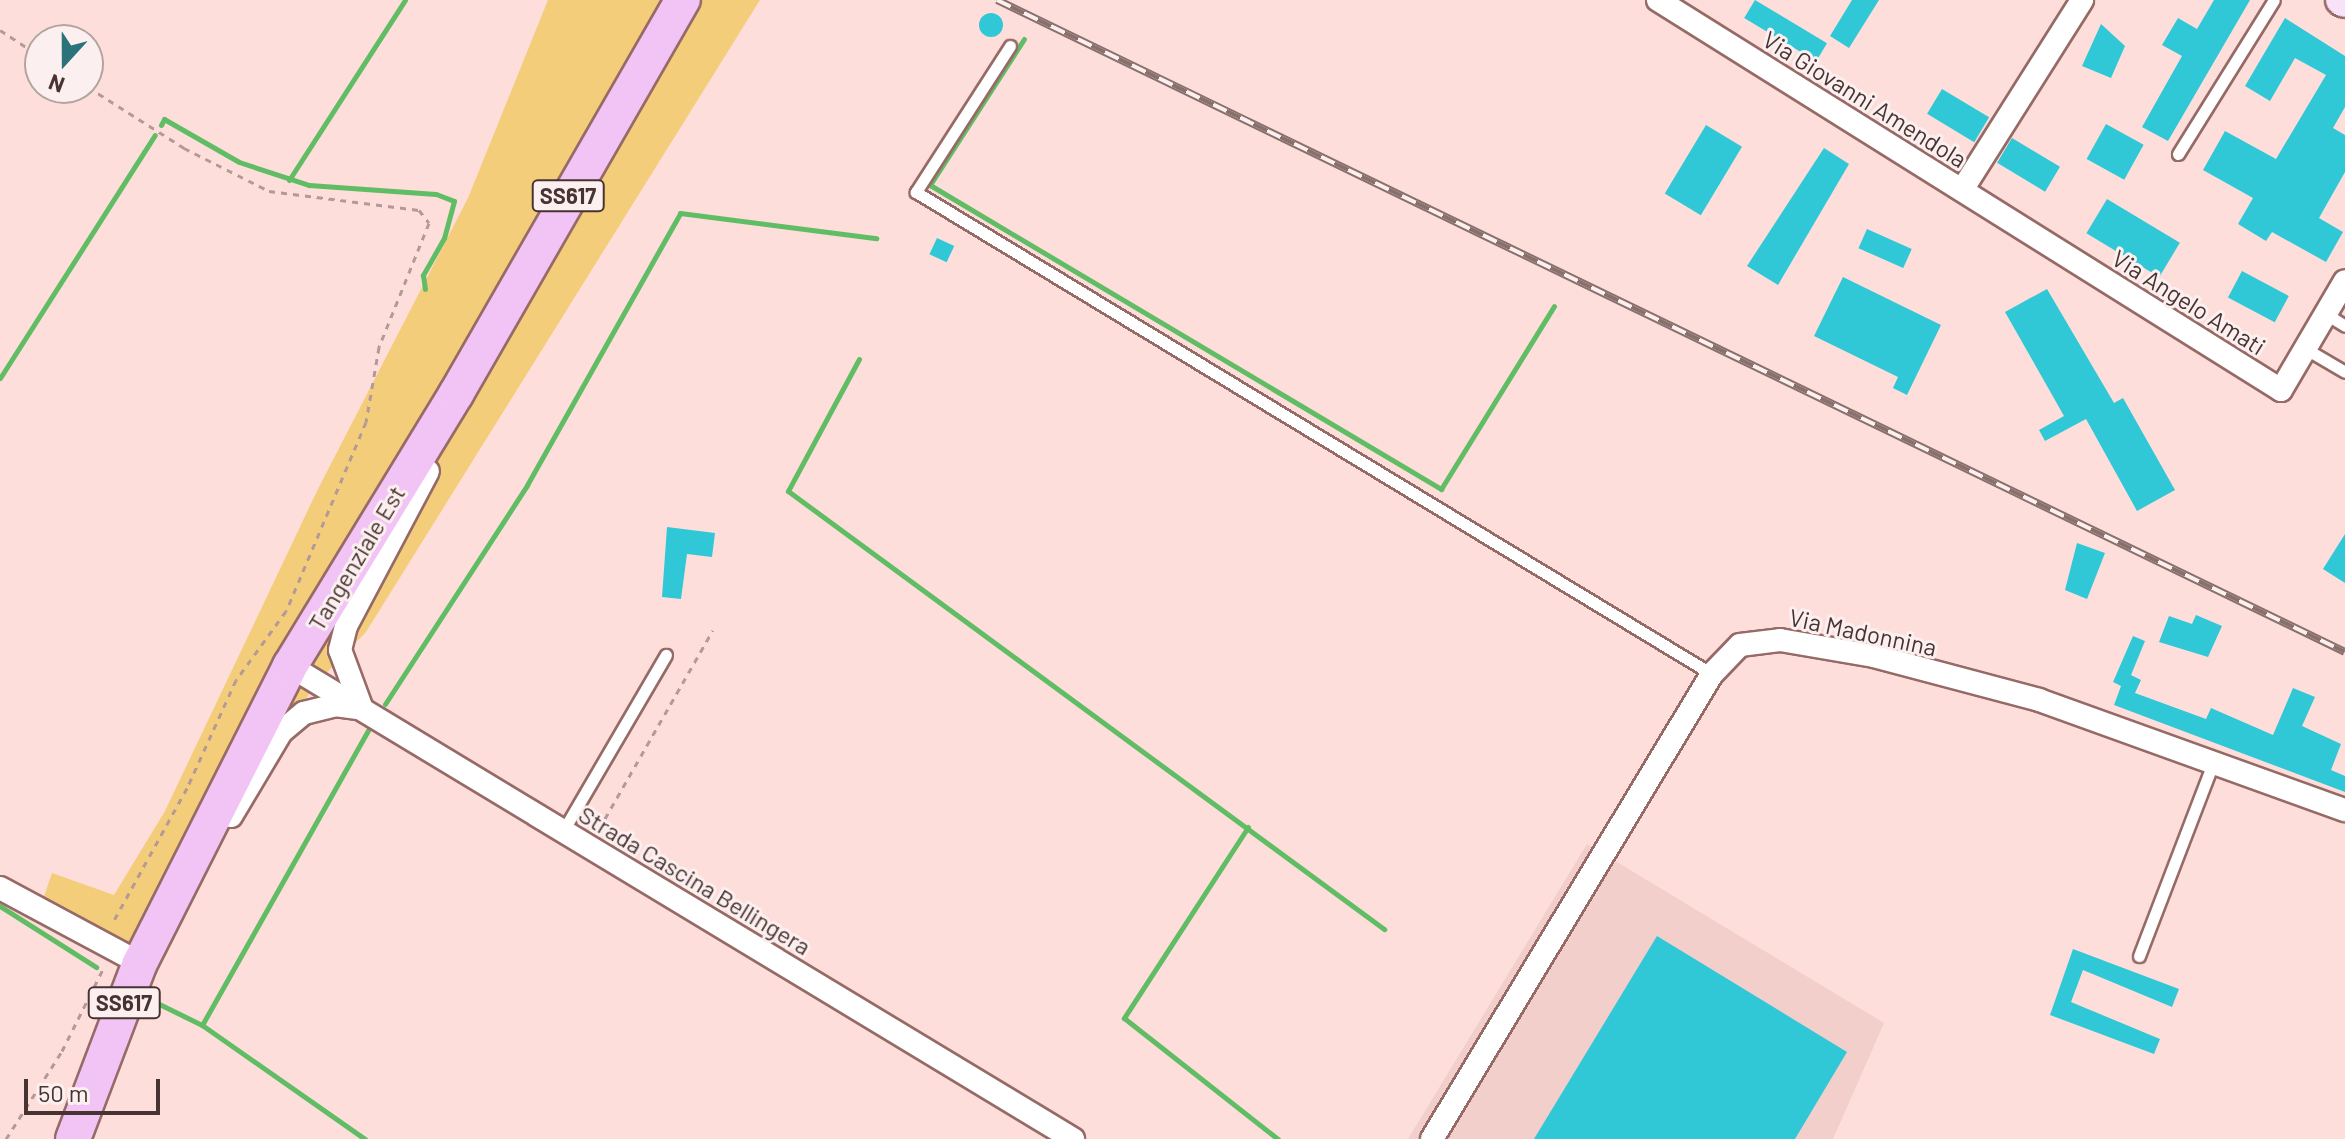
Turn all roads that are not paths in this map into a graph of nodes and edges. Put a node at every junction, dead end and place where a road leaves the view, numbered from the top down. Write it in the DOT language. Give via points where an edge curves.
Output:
graph roads {
  1 [pos="683,0"];
  2 [pos="1658,0"];
  3 [pos="2082,0"];
  4 [pos="2274,0"];
  5 [pos="1010,46"];
  6 [pos="2178,154"];
  7 [pos="1962,190"];
  8 [pos="2338,305"];
  9 [pos="2306,349"];
  10 [pos="2345,372"];
  11 [pos="456,394"];
  12 [pos="666,655"];
  13 [pos="290,666"];
  14 [pos="1712,674"];
  15 [pos="362,709"];
  16 [pos="2214,760"];
  17 [pos="2345,810"];
  18 [pos="563,831"];
  19 [pos="186,872"];
  20 [pos="0,888"];
  21 [pos="2139,956"];
  22 [pos="126,957"];
  23 [pos="73,1139"];
  24 [pos="1073,1139"];
  25 [pos="1432,1139"];
  1 -- 11 [label="main road, Tangenziale Est / SS617"];
  2 -- 7 [label="street, Via Giovanni Amendola"];
  3 -- 7 [label="street"];
  4 -- 6 [label="lane"];
  5 -- 14 [label="lane" via="916,192"];
  7 -- 9 [label="street, Via Angelo Amati" via="2281,390"];
  8 -- 9 [label="street, Via Angelo Amati"];
  9 -- 10 [label="lane"];
  11 -- 13 [label="main road, Tangenziale Est / SS617"];
  11 -- 15 [label="street" via="445,445 346,626 340,650"];
  12 -- 18 [label="lane"];
  13 -- 15 [label="street, Strada Cascina Bellingera"];
  13 -- 19 [label="main road, Tangenziale Est / SS617"];
  14 -- 16 [label="street, Via Madonnina" via="1740,645 1780,640 1874,656 2039,700"];
  14 -- 25 [label="street, Via Madonnina"];
  15 -- 18 [label="street, Strada Cascina Bellingera"];
  15 -- 19 [label="street" via="335,705 304,713 281,732 212,846"];
  16 -- 17 [label="street, Via Madonnina"];
  16 -- 21 [label="lane"];
  18 -- 24 [label="street, Strada Cascina Bellingera"];
  19 -- 22 [label="main road, Tangenziale Est / SS617"];
  20 -- 22 [label="street"];
  22 -- 23 [label="main road, Tangenziale Est / SS617"];
}
